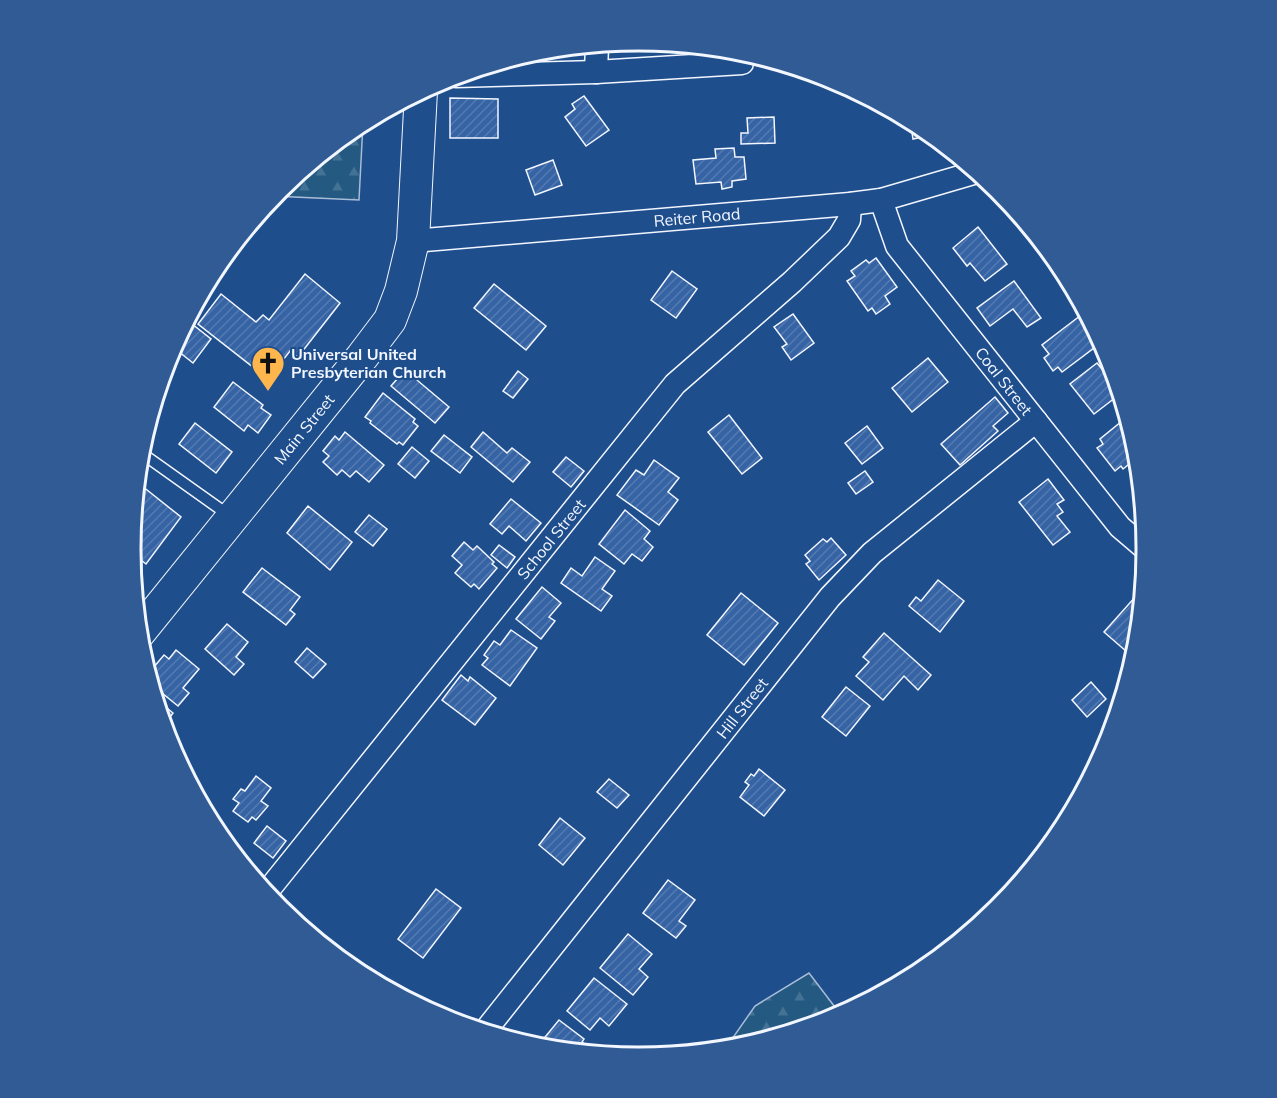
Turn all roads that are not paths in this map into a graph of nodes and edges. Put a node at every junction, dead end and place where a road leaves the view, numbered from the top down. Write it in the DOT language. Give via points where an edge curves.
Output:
graph roads {
  1 [pos="597,53"];
  2 [pos="728,59"];
  3 [pos="596,72"];
  4 [pos="484,75"];
  5 [pos="421,101"];
  6 [pos="967,175"];
  7 [pos="881,200"];
  8 [pos="850,204"];
  9 [pos="413,242"];
  10 [pos="1036,421"];
  11 [pos="149,458"];
  12 [pos="232,517"];
  13 [pos="1136,538"];
  14 [pos="146,623"];
  15 [pos="272,886"];
  16 [pos="490,1024"];
  1 -- 3 [label="street"];
  2 -- 3 [label="street"];
  3 -- 4 [label="street"];
  5 -- 9 [label="street, Main Street"];
  6 -- 7 [label="street, Reiter Road"];
  7 -- 8 [label="street, Reiter Road"];
  7 -- 10 [label="street, Coal Street" via="897,246"];
  8 -- 9 [label="street, Reiter Road"];
  8 -- 15 [label="street, School Street" via="849,220 839,237 675,384"];
  9 -- 12 [label="street, Main Street" via="390,320"];
  10 -- 13 [label="street, Coal Street" via="1120,527"];
  10 -- 16 [label="street, Hill Street" via="872,554 830,597"];
  11 -- 12 [label="lane"];
  12 -- 14 [label="street, Main Street"];
}
